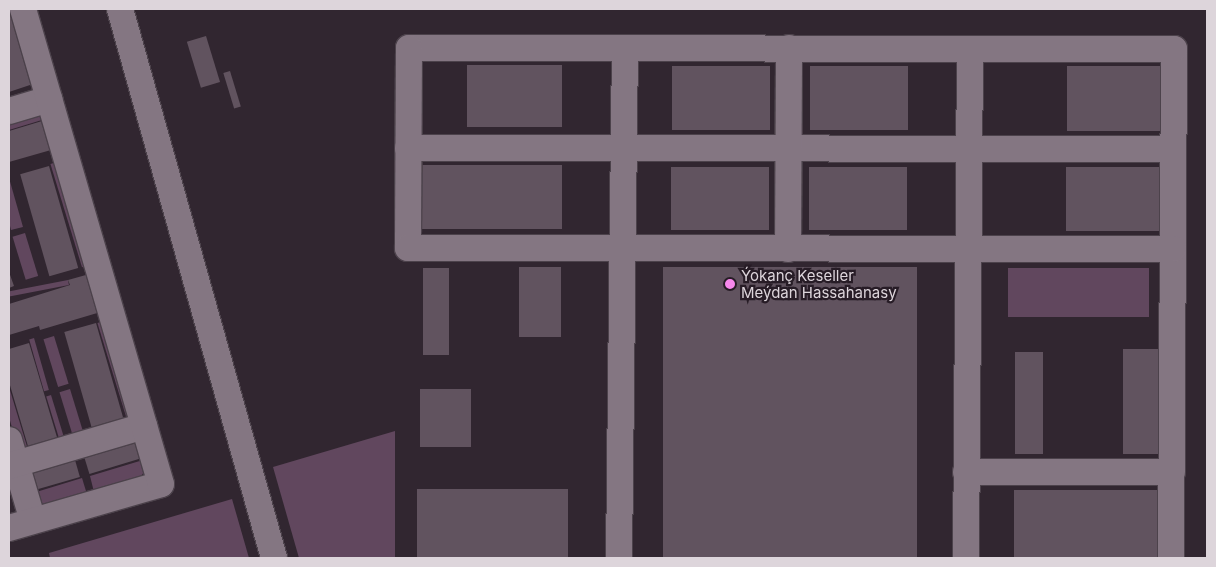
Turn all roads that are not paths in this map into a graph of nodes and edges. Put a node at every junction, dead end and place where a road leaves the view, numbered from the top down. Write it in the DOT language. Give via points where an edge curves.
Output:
graph roads {
  1 [pos="23,9"];
  2 [pos="120,9"];
  3 [pos="625,48"];
  4 [pos="789,48"];
  5 [pos="970,48"];
  6 [pos="50,99"];
  7 [pos="9,111"];
  8 [pos="408,148"];
  9 [pos="624,149"];
  10 [pos="789,149"];
  11 [pos="969,149"];
  12 [pos="1173,149"];
  13 [pos="623,249"];
  14 [pos="788,249"];
  15 [pos="968,249"];
  16 [pos="1173,249"];
  17 [pos="144,426"];
  18 [pos="11,457"];
  19 [pos="966,472"];
  20 [pos="1172,472"];
  21 [pos="21,525"];
  22 [pos="274,558"];
  23 [pos="619,558"];
  24 [pos="966,558"];
  25 [pos="1172,558"];
  1 -- 6 [label="street"];
  2 -- 22 [label="street"];
  3 -- 4 [label="street"];
  3 -- 8 [label="street" via="409,48"];
  3 -- 9 [label="street"];
  4 -- 5 [label="street"];
  4 -- 10 [label="street"];
  5 -- 11 [label="street"];
  5 -- 12 [label="street" via="1174,49"];
  6 -- 7 [label="street"];
  6 -- 17 [label="street"];
  8 -- 9 [label="street"];
  8 -- 13 [label="street" via="408,248"];
  9 -- 10 [label="street"];
  9 -- 13 [label="street"];
  10 -- 11 [label="street"];
  10 -- 14 [label="street"];
  11 -- 12 [label="street"];
  11 -- 15 [label="street"];
  12 -- 16 [label="street"];
  13 -- 14 [label="street"];
  13 -- 23 [label="street"];
  14 -- 15 [label="street"];
  15 -- 16 [label="street"];
  15 -- 19 [label="street"];
  16 -- 20 [label="street"];
  17 -- 18 [label="street"];
  17 -- 21 [label="street" via="161,484"];
  18 -- 21 [label="street"];
  19 -- 20 [label="street"];
  19 -- 24 [label="street"];
  20 -- 25 [label="street"];
}
